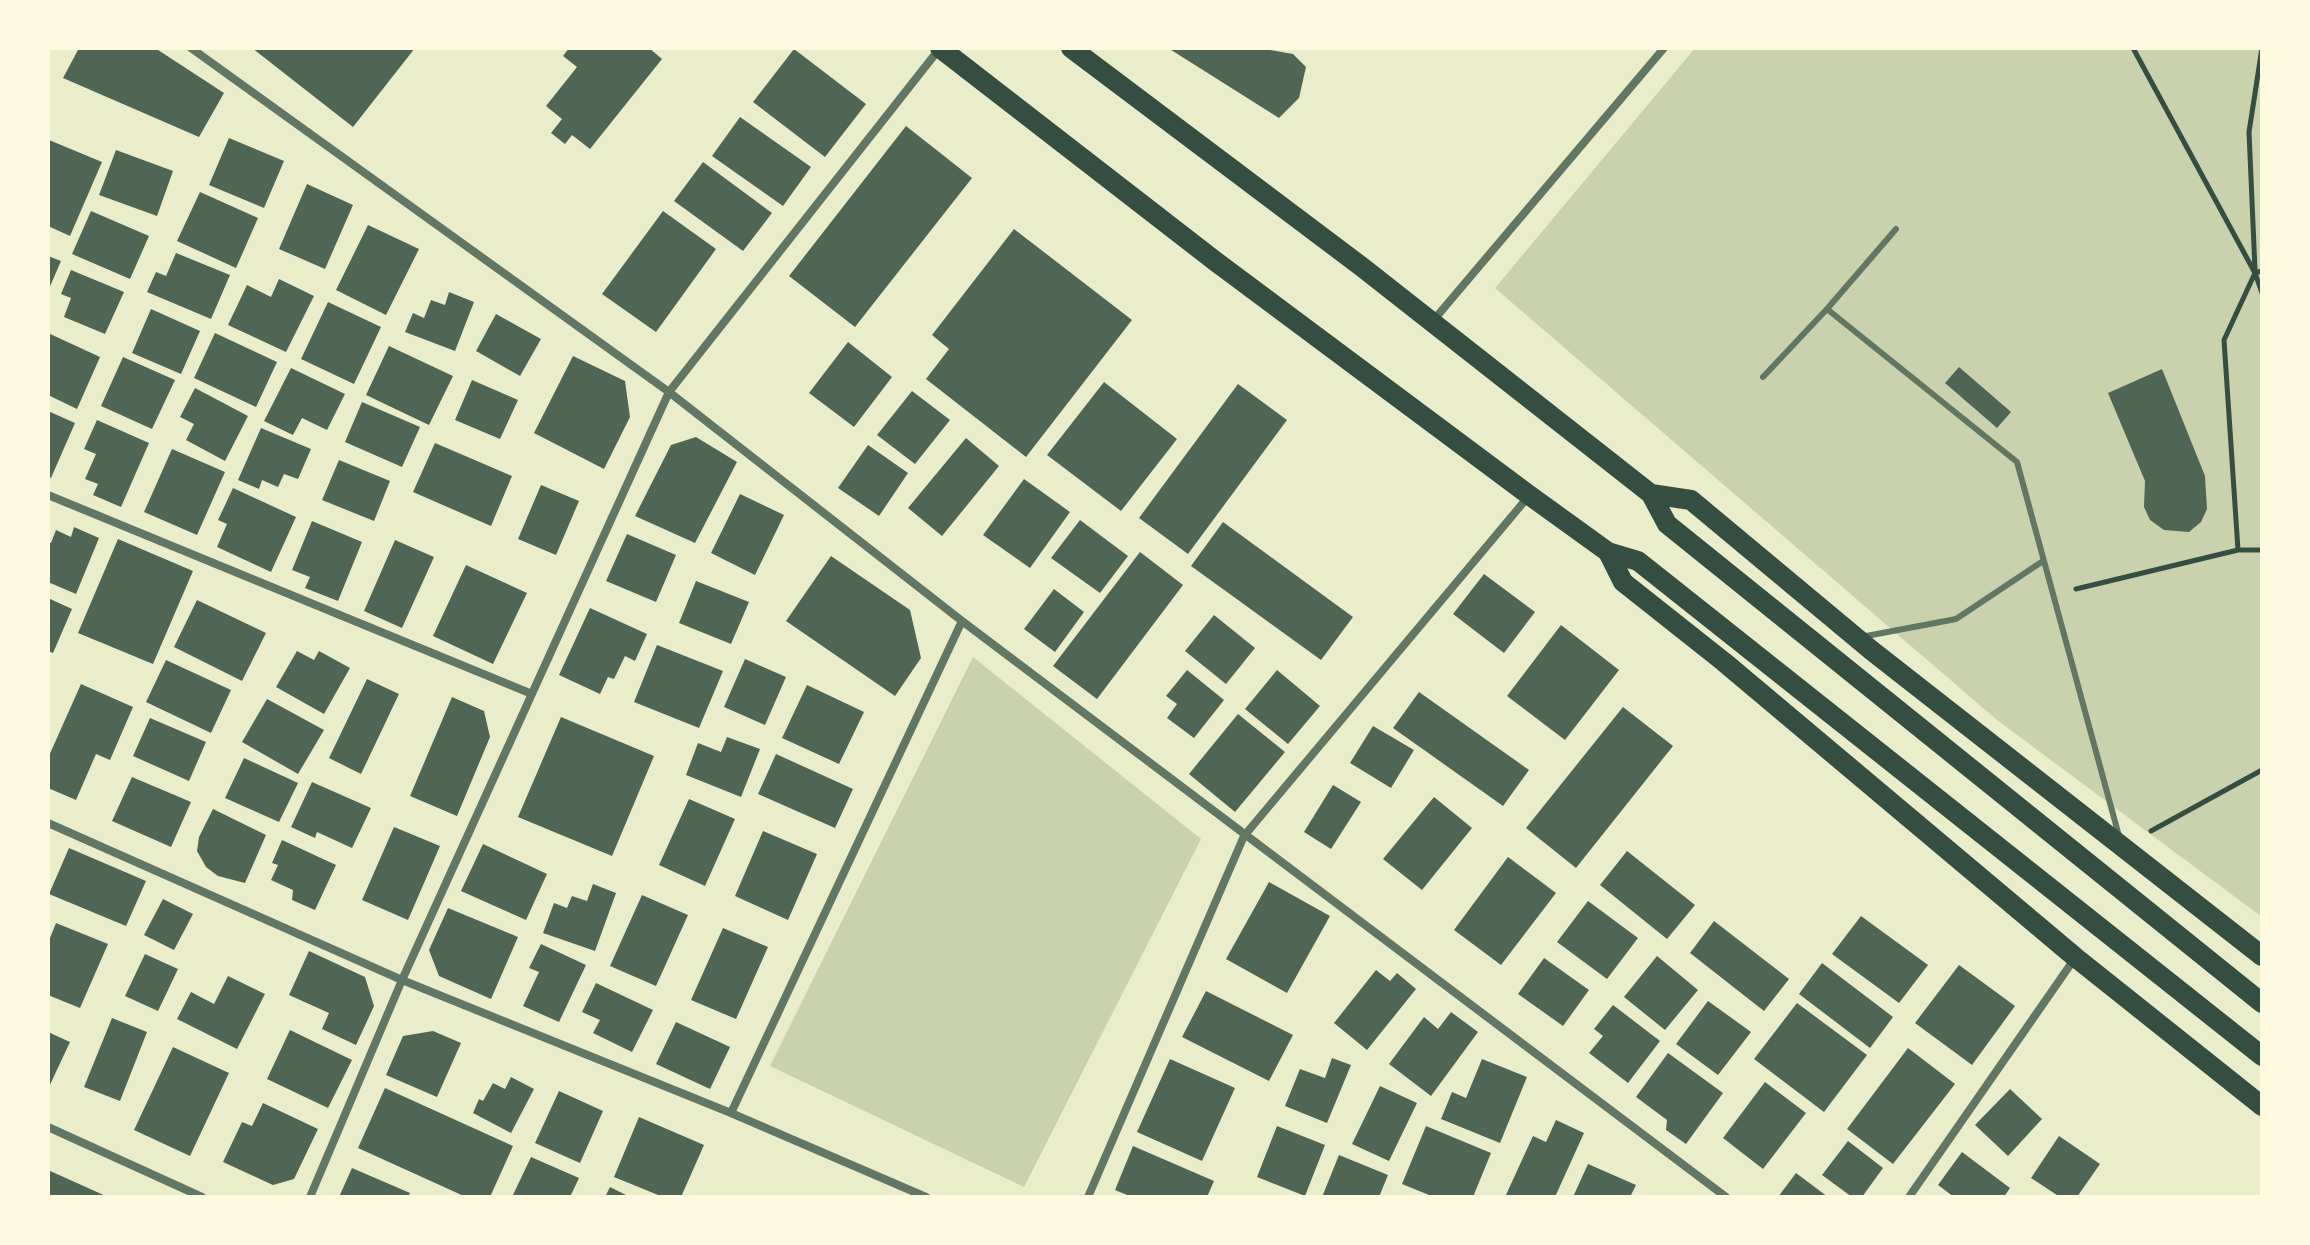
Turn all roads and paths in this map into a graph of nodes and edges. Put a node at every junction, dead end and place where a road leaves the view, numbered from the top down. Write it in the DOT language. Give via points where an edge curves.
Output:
graph roads {
  1 [pos="191,48"];
  2 [pos="940,48"];
  3 [pos="1071,48"];
  4 [pos="1664,48"];
  5 [pos="2133,48"];
  6 [pos="2262,48"];
  7 [pos="1896,229"];
  8 [pos="2258,272"];
  9 [pos="2262,293"];
  10 [pos="1827,309"];
  11 [pos="1431,323"];
  12 [pos="1763,377"];
  13 [pos="669,392"];
  14 [pos="1651,494"];
  15 [pos="48,495"];
  16 [pos="1529,495"];
  17 [pos="2238,550"];
  18 [pos="2262,550"];
  19 [pos="1608,552"];
  20 [pos="2043,561"];
  21 [pos="2052,595"];
  22 [pos="962,621"];
  23 [pos="1856,638"];
  24 [pos="532,694"];
  25 [pos="2262,770"];
  26 [pos="48,823"];
  27 [pos="1244,836"];
  28 [pos="2122,847"];
  29 [pos="2262,956"];
  30 [pos="2075,957"];
  31 [pos="402,980"];
  32 [pos="2262,1003"];
  33 [pos="2262,1056"];
  34 [pos="2262,1106"];
  35 [pos="731,1113"];
  36 [pos="48,1127"];
  37 [pos="202,1197"];
  38 [pos="310,1197"];
  39 [pos="926,1197"];
  40 [pos="1088,1197"];
  41 [pos="1726,1197"];
  42 [pos="1909,1197"];
  1 -- 13 [label="street"];
  2 -- 13 [label="street"];
  2 -- 16 [label="main road"];
  3 -- 11 [label="main road"];
  4 -- 11 [label="street"];
  5 -- 8 [label="path"];
  6 -- 8 [label="path" via="2249,132"];
  7 -- 10 [label="lane"];
  8 -- 9 [label="path"];
  8 -- 17 [label="path" via="2224,340"];
  10 -- 12 [label="lane"];
  10 -- 20 [label="lane" via="2017,462"];
  11 -- 14 [label="main road"];
  13 -- 22 [label="street"];
  13 -- 24 [label="street"];
  14 -- 23 [label="main road" via="1691,500"];
  14 -- 32 [label="main road" via="1667,524"];
  15 -- 24 [label="street"];
  16 -- 19 [label="main road"];
  16 -- 27 [label="street"];
  17 -- 18 [label="path"];
  17 -- 21 [label="path"];
  19 -- 30 [label="main road" via="1623,582"];
  19 -- 33 [label="main road" via="1649,569"];
  20 -- 21 [label="lane"];
  20 -- 23 [label="lane" via="1956,619"];
  21 -- 28 [label="lane"];
  22 -- 27 [label="street"];
  22 -- 35 [label="street"];
  23 -- 28 [label="main road"];
  24 -- 31 [label="street"];
  25 -- 28 [label="path"];
  26 -- 31 [label="street"];
  27 -- 40 [label="street"];
  27 -- 41 [label="street"];
  28 -- 29 [label="main road"];
  30 -- 34 [label="main road"];
  30 -- 42 [label="street"];
  31 -- 35 [label="street"];
  31 -- 38 [label="street"];
  35 -- 39 [label="street"];
  36 -- 37 [label="street"];
}
